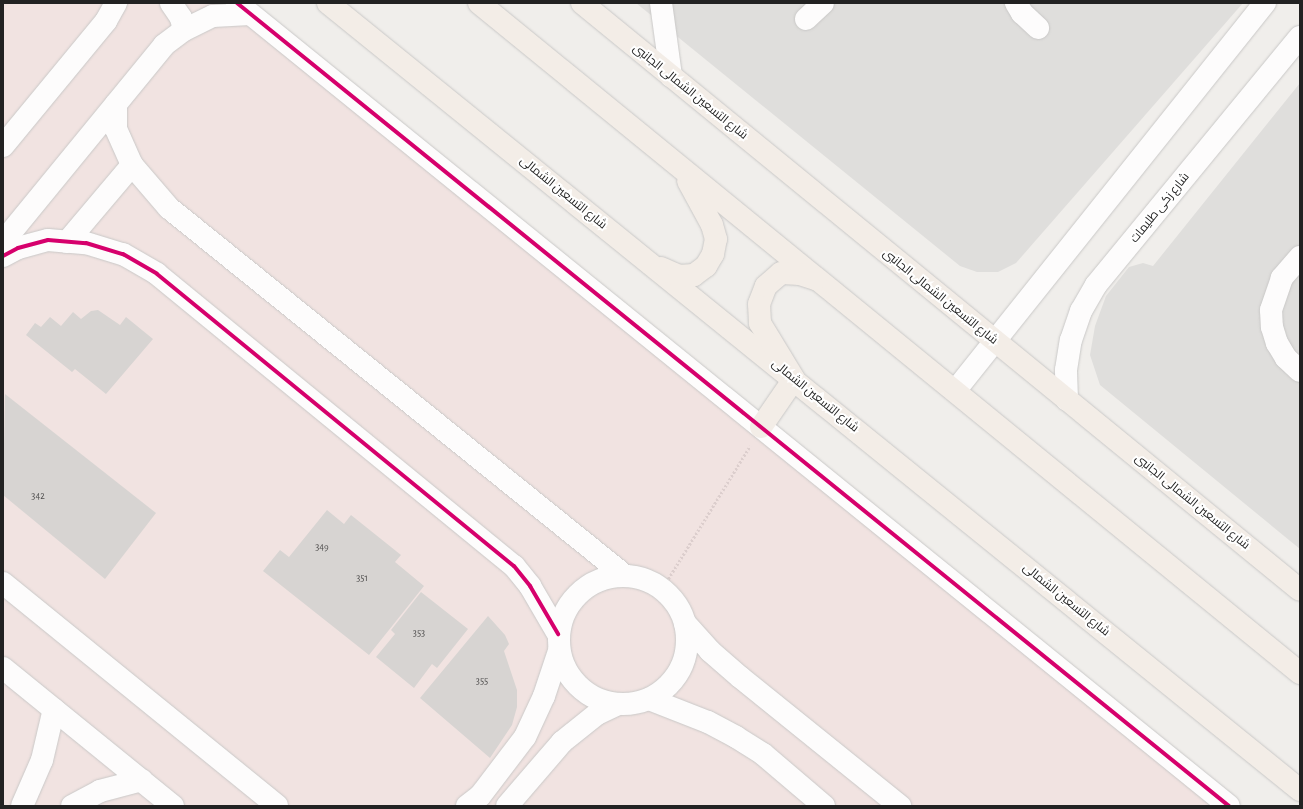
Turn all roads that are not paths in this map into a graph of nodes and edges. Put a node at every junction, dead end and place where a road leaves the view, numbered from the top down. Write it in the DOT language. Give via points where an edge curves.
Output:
graph roads {
  1 [pos="116,3"];
  2 [pos="171,3"];
  3 [pos="328,3"];
  4 [pos="479,3"];
  5 [pos="582,3"];
  6 [pos="661,3"];
  7 [pos="823,3"];
  8 [pos="1016,3"];
  9 [pos="1265,3"];
  10 [pos="244,8"];
  11 [pos="806,19"];
  12 [pos="1038,28"];
  13 [pos="184,30"];
  14 [pos="1300,37"];
  15 [pos="671,76"];
  16 [pos="116,104"];
  17 [pos="3,146"];
  18 [pos="132,165"];
  19 [pos="680,168"];
  20 [pos="3,242"];
  21 [pos="67,242"];
  22 [pos="3,256"];
  23 [pos="1300,258"];
  24 [pos="647,261"];
  25 [pos="820,281"];
  26 [pos="995,342"];
  27 [pos="1300,371"];
  28 [pos="794,379"];
  29 [pos="955,392"];
  30 [pos="1067,400"];
  31 [pos="761,427"];
  32 [pos="624,575"];
  33 [pos="3,582"];
  34 [pos="1300,590"];
  35 [pos="685,622"];
  36 [pos="558,643"];
  37 [pos="3,668"];
  38 [pos="1300,673"];
  39 [pos="649,700"];
  40 [pos="616,704"];
  41 [pos="54,709"];
  42 [pos="142,780"];
  43 [pos="1300,790"];
  44 [pos="22,806"];
  45 [pos="72,806"];
  46 [pos="173,806"];
  47 [pos="277,806"];
  48 [pos="467,806"];
  49 [pos="508,806"];
  50 [pos="824,806"];
  51 [pos="900,806"];
  52 [pos="1229,806"];
  1 -- 17 [label="street" via="106,21"];
  2 -- 13 [label="street" via="181,18"];
  3 -- 24 [label="main road, شارع التسعين الشمالى"];
  4 -- 19 [label="main road"];
  5 -- 15 [label="main road, شارع التسعين الشمالى الجانبى"];
  6 -- 15 [label="street"];
  7 -- 11 [label="street"];
  8 -- 12 [label="street" via="1022,13"];
  9 -- 26 [label="street"];
  10 -- 13 [label="street" via="213,16"];
  10 -- 31 [label="street"];
  13 -- 16 [label="street" via="164,45"];
  14 -- 30 [label="street, شارع زكى طليمات" via="1096,285 1071,340 1066,370"];
  15 -- 26 [label="main road, شارع التسعين الشمالى الجانبى"];
  16 -- 18 [label="street" via="116,129"];
  16 -- 20 [label="street"];
  18 -- 21 [label="street"];
  18 -- 32 [label="street" via="169,208"];
  19 -- 24 [label="main road" via="712,225 716,239 713,254 706,266 694,275 679,276"];
  19 -- 25 [label="main road"];
  21 -- 22 [label="street" via="48,240 18,248"];
  21 -- 36 [label="street" via="86,243 123,254 157,274 514,566 530,586"];
  23 -- 27 [label="street" via="1282,278 1271,310 1272,327 1277,343 1286,358"];
  24 -- 28 [label="main road, شارع التسعين الشمالى"];
  25 -- 28 [label="main road" via="800,274 781,273 766,286 759,304 760,323"];
  25 -- 29 [label="main road"];
  26 -- 29 [label="street"];
  26 -- 30 [label="main road, شارع التسعين الشمالى الجانبى"];
  28 -- 31 [label="main road"];
  28 -- 43 [label="main road, شارع التسعين الشمالى"];
  29 -- 38 [label="main road"];
  30 -- 34 [label="main road, شارع التسعين الشمالى الجانبى"];
  31 -- 52 [label="street"];
  32 -- 35 [label="street" via="644,579 662,589 677,604"];
  32 -- 36 [label="street" via="600,579 579,592 564,611"];
  33 -- 47 [label="street"];
  35 -- 39 [label="street" via="688,641 685,659 677,676 664,690"];
  35 -- 51 [label="street" via="710,651 740,677"];
  36 -- 40 [label="street" via="566,671 578,687 596,699"];
  36 -- 48 [label="street" via="544,696 524,737 480,796"];
  37 -- 41 [label="street"];
  39 -- 40 [label="street" via="633,704"];
  39 -- 50 [label="street" via="708,722 736,737 763,754"];
  40 -- 49 [label="street" via="597,714 562,742"];
  41 -- 42 [label="street"];
  41 -- 44 [label="street" via="42,760"];
  42 -- 45 [label="street" via="100,791"];
  42 -- 46 [label="street"];
}
